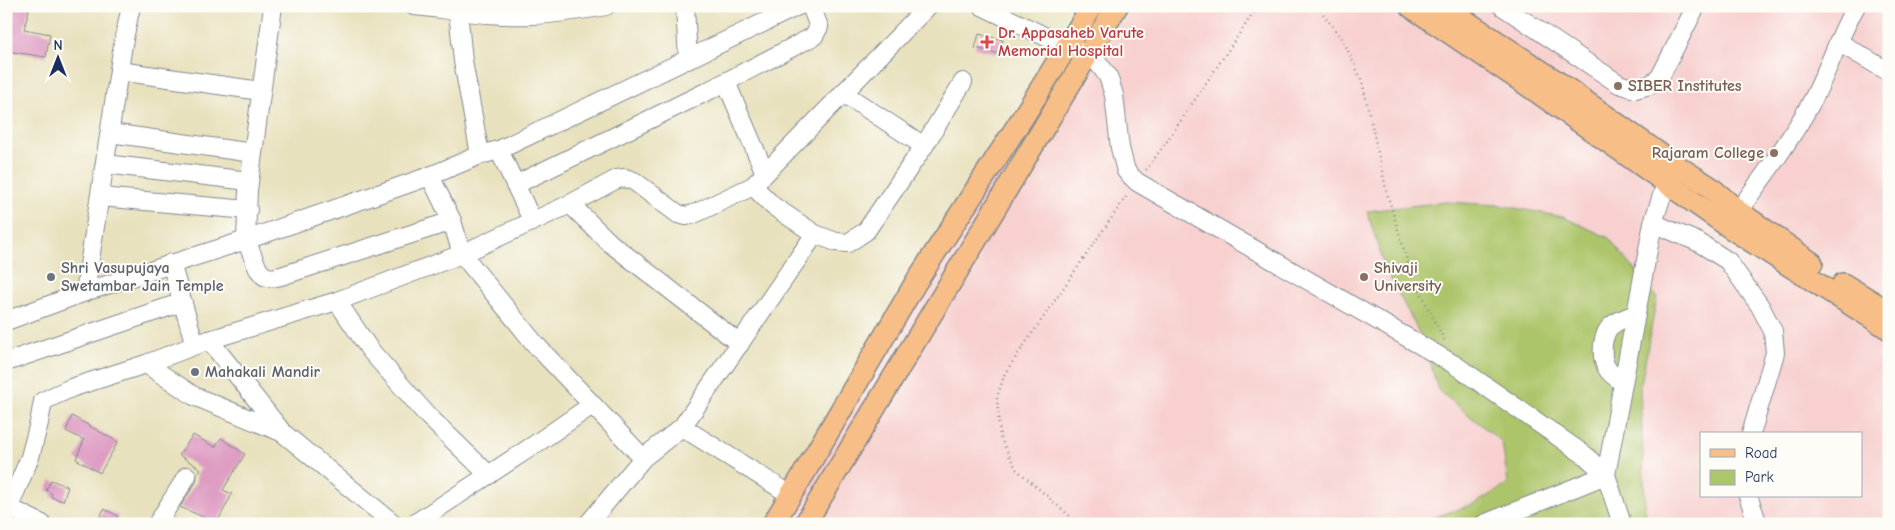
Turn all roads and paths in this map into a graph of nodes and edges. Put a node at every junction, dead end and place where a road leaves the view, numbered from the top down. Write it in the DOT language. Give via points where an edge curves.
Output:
graph roads {
  1 [pos="131,6"];
  2 [pos="273,6"];
  3 [pos="415,6"];
  4 [pos="606,6"];
  5 [pos="685,6"];
  6 [pos="798,6"];
  7 [pos="812,6"];
  8 [pos="928,6"];
  9 [pos="982,6"];
  10 [pos="1092,6"];
  11 [pos="1118,6"];
  12 [pos="1258,6"];
  13 [pos="1317,6"];
  14 [pos="1410,6"];
  15 [pos="1443,6"];
  16 [pos="1502,6"];
  17 [pos="1696,6"];
  18 [pos="1856,6"];
  19 [pos="458,11"];
  20 [pos="1838,42"];
  21 [pos="1067,47"];
  22 [pos="1088,56"];
  23 [pos="688,60"];
  24 [pos="119,71"];
  25 [pos="1889,72"];
  26 [pos="726,82"];
  27 [pos="963,82"];
  28 [pos="261,91"];
  29 [pos="843,94"];
  30 [pos="110,133"];
  31 [pos="924,146"];
  32 [pos="499,150"];
  33 [pos="253,153"];
  34 [pos="480,155"];
  35 [pos="105,164"];
  36 [pos="765,173"];
  37 [pos="430,176"];
  38 [pos="249,181"];
  39 [pos="1137,182"];
  40 [pos="1666,183"];
  41 [pos="515,186"];
  42 [pos="753,186"];
  43 [pos="100,198"];
  44 [pos="570,204"];
  45 [pos="248,210"];
  46 [pos="1738,211"];
  47 [pos="532,220"];
  48 [pos="452,221"];
  49 [pos="1653,223"];
  50 [pos="815,234"];
  51 [pos="246,240"];
  52 [pos="462,254"];
  53 [pos="171,264"];
  54 [pos="85,292"];
  55 [pos="337,301"];
  56 [pos="182,302"];
  57 [pos="1889,312"];
  58 [pos="1636,314"];
  59 [pos="6,321"];
  60 [pos="1889,330"];
  61 [pos="202,342"];
  62 [pos="740,344"];
  63 [pos="6,362"];
  64 [pos="146,364"];
  65 [pos="1455,365"];
  66 [pos="1623,382"];
  67 [pos="592,405"];
  68 [pos="682,427"];
  69 [pos="283,432"];
  70 [pos="1752,432"];
  71 [pos="643,458"];
  72 [pos="1606,474"];
  73 [pos="187,476"];
  74 [pos="489,476"];
  75 [pos="790,495"];
  76 [pos="1749,498"];
  77 [pos="7,507"];
  78 [pos="593,523"];
  79 [pos="42,524"];
  80 [pos="157,524"];
  81 [pos="394,524"];
  82 [pos="414,524"];
  83 [pos="773,524"];
  84 [pos="805,524"];
  85 [pos="1082,524"];
  86 [pos="1484,524"];
  87 [pos="1622,524"];
  88 [pos="1758,524"];
  1 -- 24 [label="street"];
  2 -- 28 [label="street"];
  3 -- 19 [label="street"];
  4 -- 19 [label="street" via="532,16"];
  5 -- 23 [label="street"];
  6 -- 23 [label="street"];
  7 -- 26 [label="street" via="819,27 814,36"];
  8 -- 29 [label="street"];
  9 -- 21 [label="street"];
  10 -- 21 [label="main road"];
  11 -- 22 [label="main road"];
  12 -- 39 [label="path"];
  13 -- 65 [label="path" via="1343,40 1362,81 1387,193 1410,270"];
  14 -- 40 [label="main road"];
  15 -- 46 [label="main road" via="1710,187"];
  16 -- 17 [label="street" via="1618,84 1635,89 1650,85 1660,77"];
  18 -- 20 [label="street"];
  19 -- 34 [label="street" via="464,69"];
  20 -- 25 [label="street"];
  20 -- 46 [label="street" via="1811,102 1771,167"];
  21 -- 22 [label="street"];
  21 -- 75 [label="main road" via="916,282"];
  22 -- 39 [label="street" via="1108,76 1126,171"];
  22 -- 84 [label="main road"];
  23 -- 32 [label="street"];
  24 -- 28 [label="street"];
  24 -- 30 [label="street"];
  26 -- 36 [label="street"];
  26 -- 41 [label="street"];
  27 -- 31 [label="street"];
  28 -- 33 [label="street"];
  29 -- 31 [label="street"];
  29 -- 36 [label="street"];
  30 -- 33 [label="street"];
  30 -- 35 [label="street"];
  31 -- 50 [label="street" via="866,231 848,243"];
  32 -- 34 [label="street"];
  32 -- 41 [label="street"];
  33 -- 38 [label="street"];
  34 -- 37 [label="street"];
  35 -- 38 [label="street"];
  35 -- 43 [label="street"];
  36 -- 42 [label="street"];
  37 -- 48 [label="street"];
  37 -- 51 [label="street"];
  38 -- 45 [label="street"];
  39 -- 65 [label="street"];
  39 -- 85 [label="path" via="1005,374 998,398 1000,437 1016,470"];
  40 -- 49 [label="street"];
  40 -- 60 [label="main road"];
  41 -- 47 [label="street"];
  42 -- 44 [label="street" via="686,216 678,214 626,178 617,179"];
  42 -- 50 [label="street" via="773,206"];
  43 -- 45 [label="street"];
  43 -- 54 [label="street"];
  44 -- 47 [label="street"];
  44 -- 62 [label="street" via="610,243"];
  45 -- 51 [label="street"];
  46 -- 57 [label="main road" via="1834,279"];
  47 -- 52 [label="street"];
  48 -- 51 [label="street" via="272,278 264,276 258,269"];
  48 -- 52 [label="street"];
  49 -- 58 [label="street"];
  49 -- 70 [label="street" via="1698,242 1728,262 1760,306 1773,331 1775,354"];
  50 -- 62 [label="street"];
  51 -- 53 [label="street"];
  52 -- 55 [label="street"];
  52 -- 67 [label="street" via="535,344"];
  53 -- 54 [label="street"];
  53 -- 56 [label="street"];
  54 -- 59 [label="street"];
  55 -- 61 [label="street"];
  55 -- 74 [label="street" via="370,350 428,416"];
  56 -- 61 [label="street"];
  56 -- 63 [label="street"];
  58 -- 66 [label="street"];
  58 -- 66 [label="street" via="1609,327 1604,338 1601,356 1606,368"];
  61 -- 64 [label="street"];
  61 -- 69 [label="street"];
  62 -- 68 [label="street"];
  64 -- 69 [label="street" via="194,396"];
  64 -- 77 [label="street" via="71,388 43,401 30,457"];
  65 -- 72 [label="street" via="1586,456"];
  66 -- 72 [label="street"];
  67 -- 71 [label="street"];
  67 -- 74 [label="street"];
  68 -- 71 [label="street"];
  68 -- 75 [label="street"];
  69 -- 81 [label="street"];
  71 -- 78 [label="street"];
  72 -- 86 [label="street"];
  72 -- 87 [label="street"];
  73 -- 80 [label="street"];
  74 -- 82 [label="street"];
  75 -- 83 [label="main road"];
  76 -- 88 [label="street"];
  77 -- 79 [label="street"];
}
